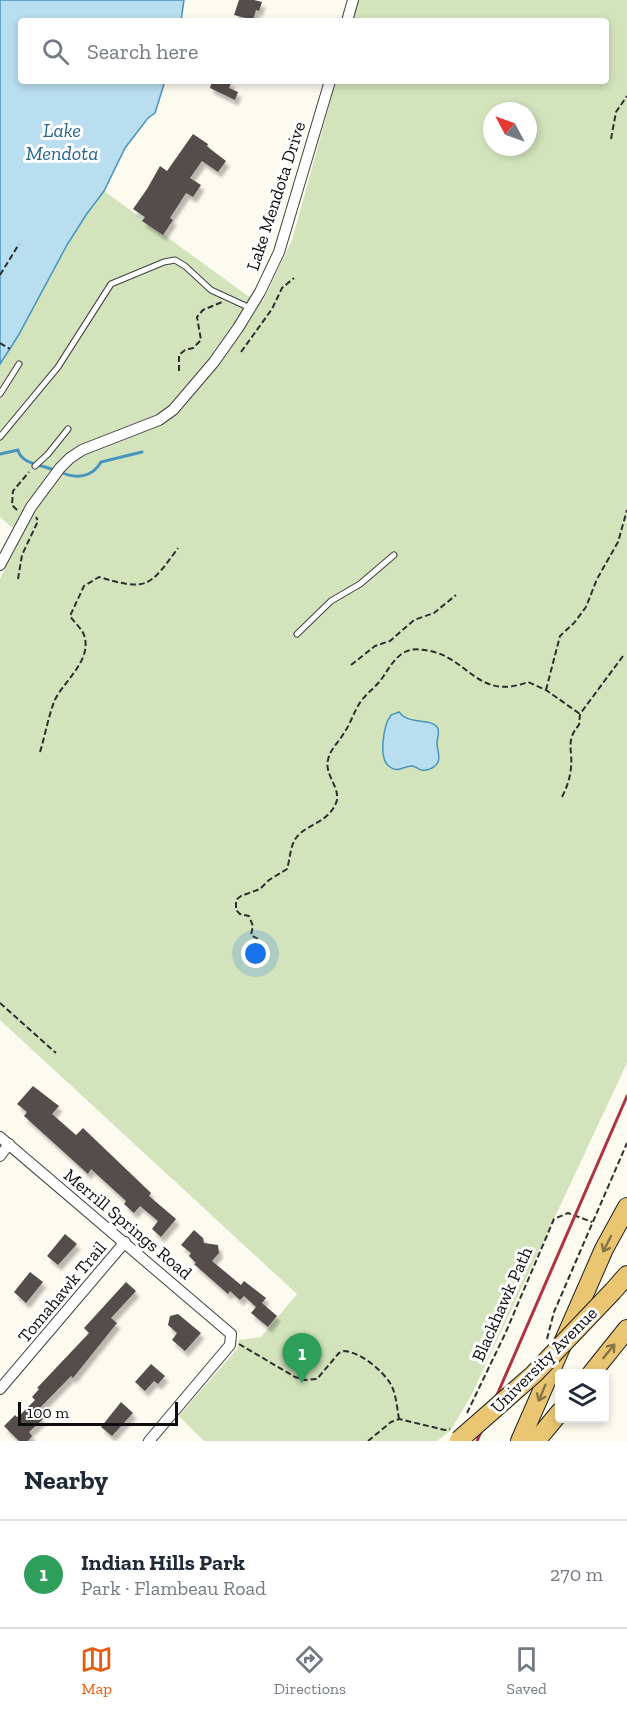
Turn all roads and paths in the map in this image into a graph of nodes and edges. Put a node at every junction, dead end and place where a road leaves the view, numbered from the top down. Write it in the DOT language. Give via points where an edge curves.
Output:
graph roads {
  1 [pos="353,0"];
  2 [pos="348,18"];
  3 [pos="329,84"];
  4 [pos="627,96"];
  5 [pos="611,139"];
  6 [pos="19,244"];
  7 [pos="0,275"];
  8 [pos="294,278"];
  9 [pos="229,298"];
  10 [pos="250,308"];
  11 [pos="0,343"];
  12 [pos="10,349"];
  13 [pos="241,352"];
  14 [pos="19,364"];
  15 [pos="179,371"];
  16 [pos="0,394"];
  17 [pos="68,429"];
  18 [pos="0,437"];
  19 [pos="34,466"];
  20 [pos="627,510"];
  21 [pos="178,548"];
  22 [pos="394,555"];
  23 [pos="0,565"];
  24 [pos="456,595"];
  25 [pos="297,634"];
  26 [pos="623,656"];
  27 [pos="351,665"];
  28 [pos="546,690"];
  29 [pos="580,714"];
  30 [pos="40,752"];
  31 [pos="562,796"];
  32 [pos="258,939"];
  33 [pos="0,1003"];
  34 [pos="56,1053"];
  35 [pos="0,1137"];
  36 [pos="627,1143"];
  37 [pos="9,1144"];
  38 [pos="0,1156"];
  39 [pos="627,1208"];
  40 [pos="592,1222"];
  41 [pos="125,1242"];
  42 [pos="627,1275"];
  43 [pos="627,1329"];
  44 [pos="232,1340"];
  45 [pos="547,1342"];
  46 [pos="595,1369"];
  47 [pos="0,1389"];
  48 [pos="465,1417"];
  49 [pos="555,1418"];
  50 [pos="399,1419"];
  51 [pos="456,1434"];
  52 [pos="148,1441"];
  53 [pos="368,1441"];
  54 [pos="520,1441"];
  55 [pos="536,1441"];
  1 -- 2 [label="street"];
  3 -- 10 [label="street, Lake Mendota Drive" via="279,252"];
  4 -- 5 [label="path" via="616,112"];
  6 -- 7 [label="path"];
  8 -- 13 [label="path" via="282,288"];
  9 -- 10 [label="lane"];
  9 -- 15 [label="path" via="197,317 201,340 179,356"];
  9 -- 18 [label="lane" via="211,290 175,260 111,284 58,368"];
  10 -- 23 [label="street, Lake Mendota Drive" via="214,362 173,410 159,420 70,458 26,514"];
  11 -- 12 [label="path"];
  14 -- 16 [label="lane"];
  17 -- 19 [label="lane"];
  20 -- 28 [label="path" via="618,542 586,607 560,636"];
  21 -- 30 [label="path" via="156,578 135,586 99,577 84,586 70,616 84,635 85,648 72,678 54,701"];
  22 -- 25 [label="lane" via="360,584 331,601"];
  24 -- 27 [label="path"];
  26 -- 29 [label="path"];
  28 -- 29 [label="path"];
  28 -- 32 [label="path" via="528,682 514,688 477,680 444,655 429,650 411,649 396,658 362,700 331,751 327,762 337,802 318,824 294,840 287,869 260,889 236,900 236,910 249,916 251,935"];
  29 -- 31 [label="path" via="570,743 571,767"];
  33 -- 34 [label="path"];
  35 -- 37 [label="street, Merrill Springs Road"];
  36 -- 40 [label="path"];
  37 -- 38 [label="street"];
  37 -- 41 [label="street, Merrill Springs Road"];
  39 -- 54 [label="main road, one-way" via="604,1249"];
  40 -- 45 [label="path" via="554,1312"];
  40 -- 48 [label="path, Blackhawk Path" via="568,1213 554,1219"];
  41 -- 44 [label="street, Merrill Springs Road" via="227,1330"];
  41 -- 47 [label="street, Tomahawk Trail"];
  42 -- 51 [label="main road, University Avenue, bridge" via="534,1374"];
  46 -- 43 [label="main road, one-way"];
  44 -- 50 [label="path" via="304,1380 317,1379 339,1353 358,1355 391,1385"];
  44 -- 52 [label="street"];
  49 -- 55 [label="main road"];
  50 -- 51 [label="path"];
  50 -- 53 [label="path"];
}
